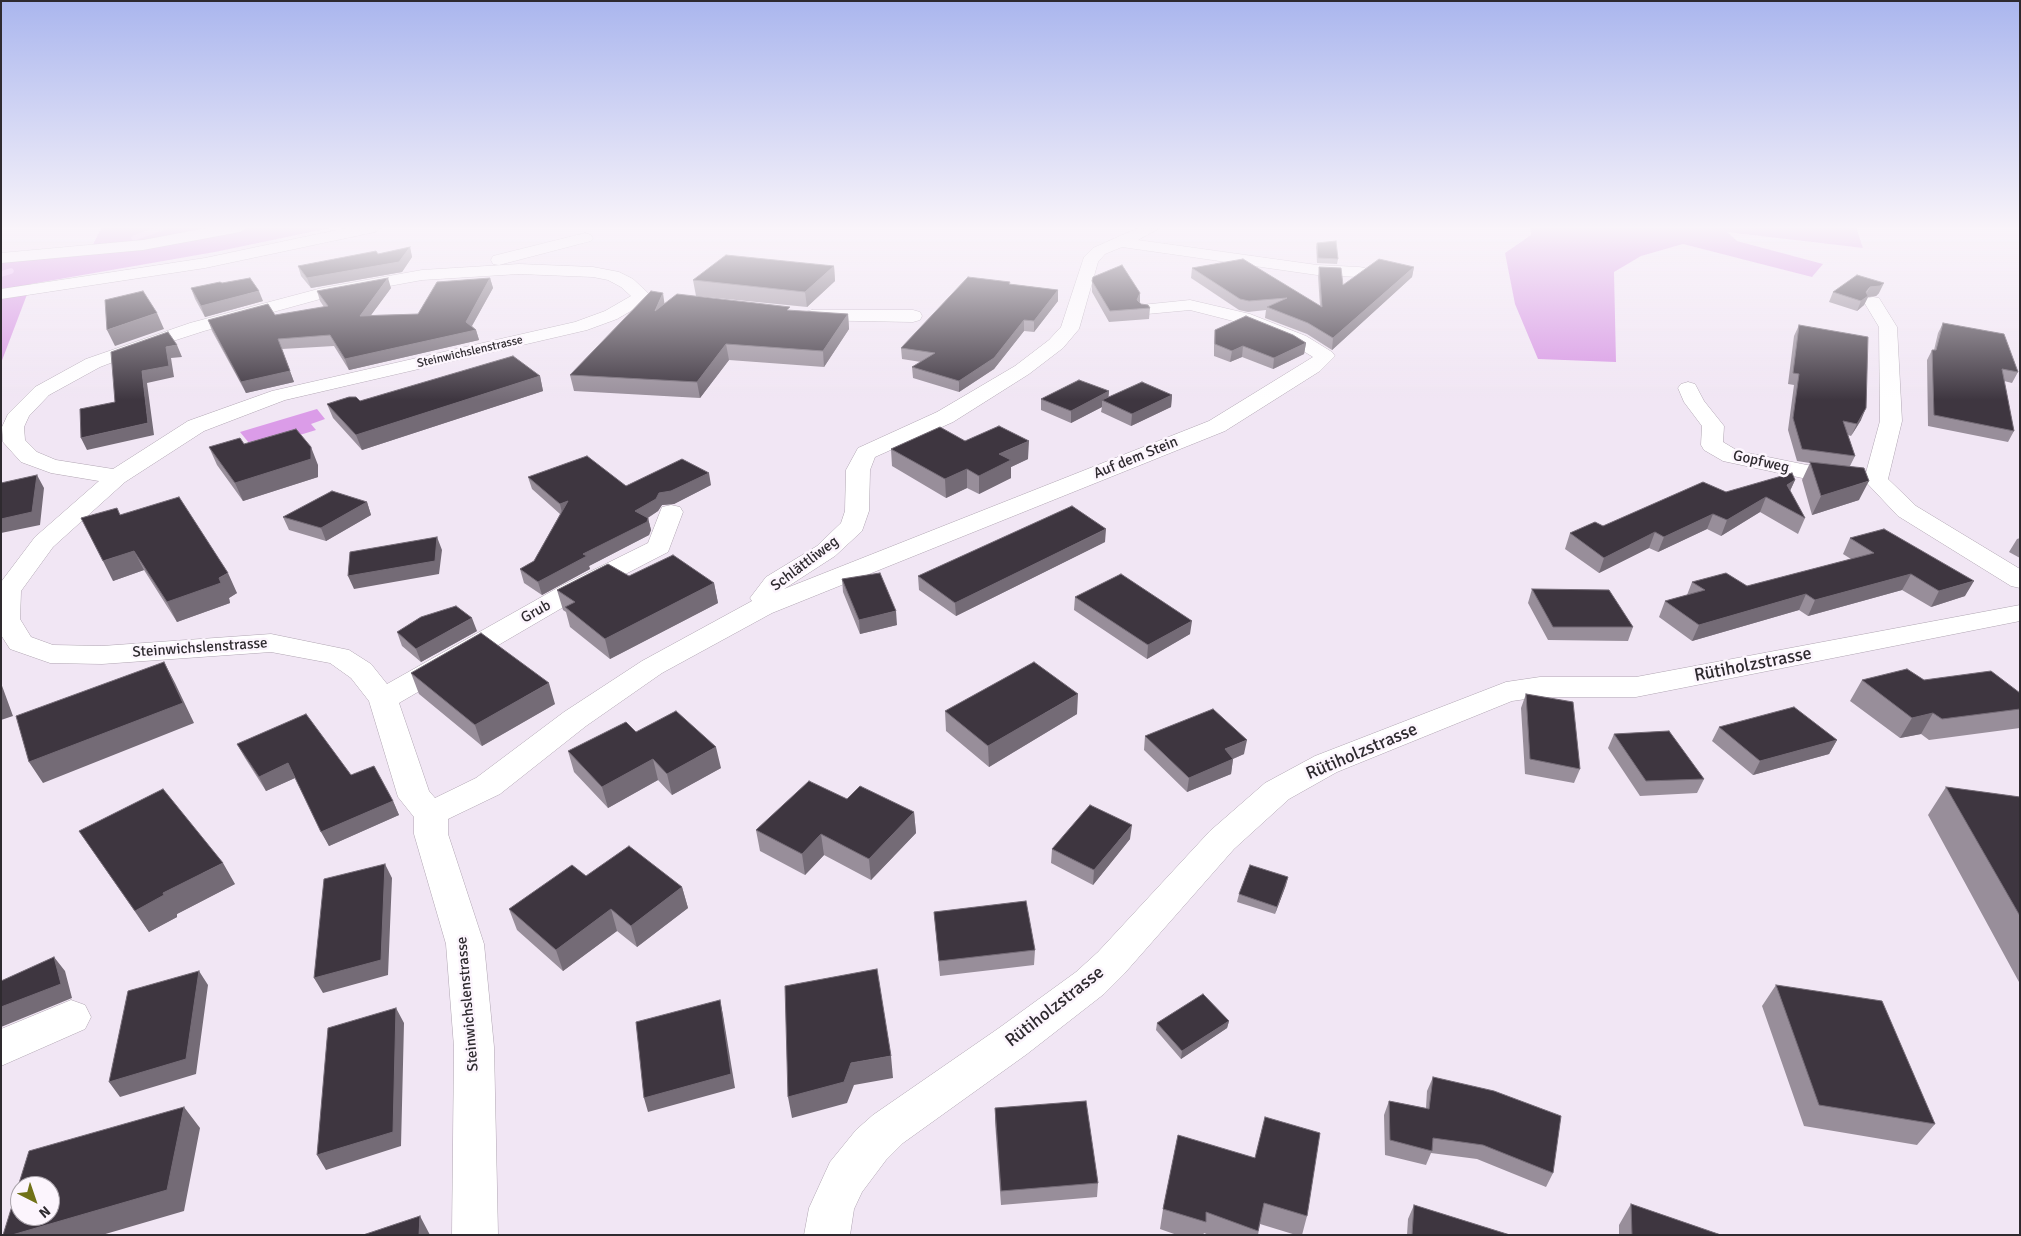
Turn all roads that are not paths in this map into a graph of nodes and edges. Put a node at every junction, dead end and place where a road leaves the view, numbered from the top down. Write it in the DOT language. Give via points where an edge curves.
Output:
graph roads {
  1 [pos="68,285"];
  2 [pos="361,285"];
  3 [pos="628,285"];
  4 [pos="1083,285"];
  5 [pos="1,294"];
  6 [pos="642,297"];
  7 [pos="662,300"];
  8 [pos="1873,302"];
  9 [pos="1147,309"];
  10 [pos="790,314"];
  11 [pos="913,316"];
  12 [pos="1688,388"];
  13 [pos="117,477"];
  14 [pos="1876,480"];
  15 [pos="671,512"];
  16 [pos="2020,580"];
  17 [pos="762,607"];
  18 [pos="2020,613"];
  19 [pos="383,699"];
  20 [pos="431,813"];
  21 [pos="71,1017"];
  22 [pos="1,1048"];
  23 [pos="475,1235"];
  24 [pos="828,1235"];
  1 -- 5 [label="street"];
  2 -- 13 [label="street" via="197,326 127,350 66,376 42,391 19,414 13,427 14,442 28,457 50,466"];
  3 -- 6 [label="street"];
  4 -- 17 [label="street, Schlättliweg" via="1070,329 1056,344 1022,370 945,417 866,453 858,470 857,511 853,526 826,551 775,583 762,599"];
  6 -- 7 [label="street"];
  6 -- 13 [label="street, Steinwichslenstrasse" via="611,315 580,326 279,395 238,409 196,426"];
  8 -- 14 [label="street" via="1888,326 1891,421"];
  9 -- 17 [label="street, Auf dem Stein" via="1190,305 1243,318 1299,340 1325,356 1218,426"];
  10 -- 11 [label="street"];
  12 -- 14 [label="street, Gopfweg" via="1694,402 1713,426 1712,445 1730,456 1806,472"];
  13 -- 19 [label="street, Steinwichslenstrasse" via="44,542 8,590 6,619 20,643 50,654 102,655 271,643 339,656 361,671"];
  14 -- 16 [label="street" via="1907,511"];
  15 -- 19 [label="street, Grub" via="659,547 570,592"];
  17 -- 20 [label="street, Schlättliweg" via="652,667 575,719 488,786"];
  18 -- 24 [label="street, Rütiholzstrasse" via="1636,687 1540,687 1506,692 1326,764 1277,791 1222,840 1090,982 1013,1042 888,1129 871,1145 846,1177 832,1208"];
  19 -- 20 [label="street, Steinwichslenstrasse" via="414,797"];
  20 -- 23 [label="street, Steinwichslenstrasse" via="431,834 465,944 474,1047"];
  21 -- 22 [label="street"];
}
